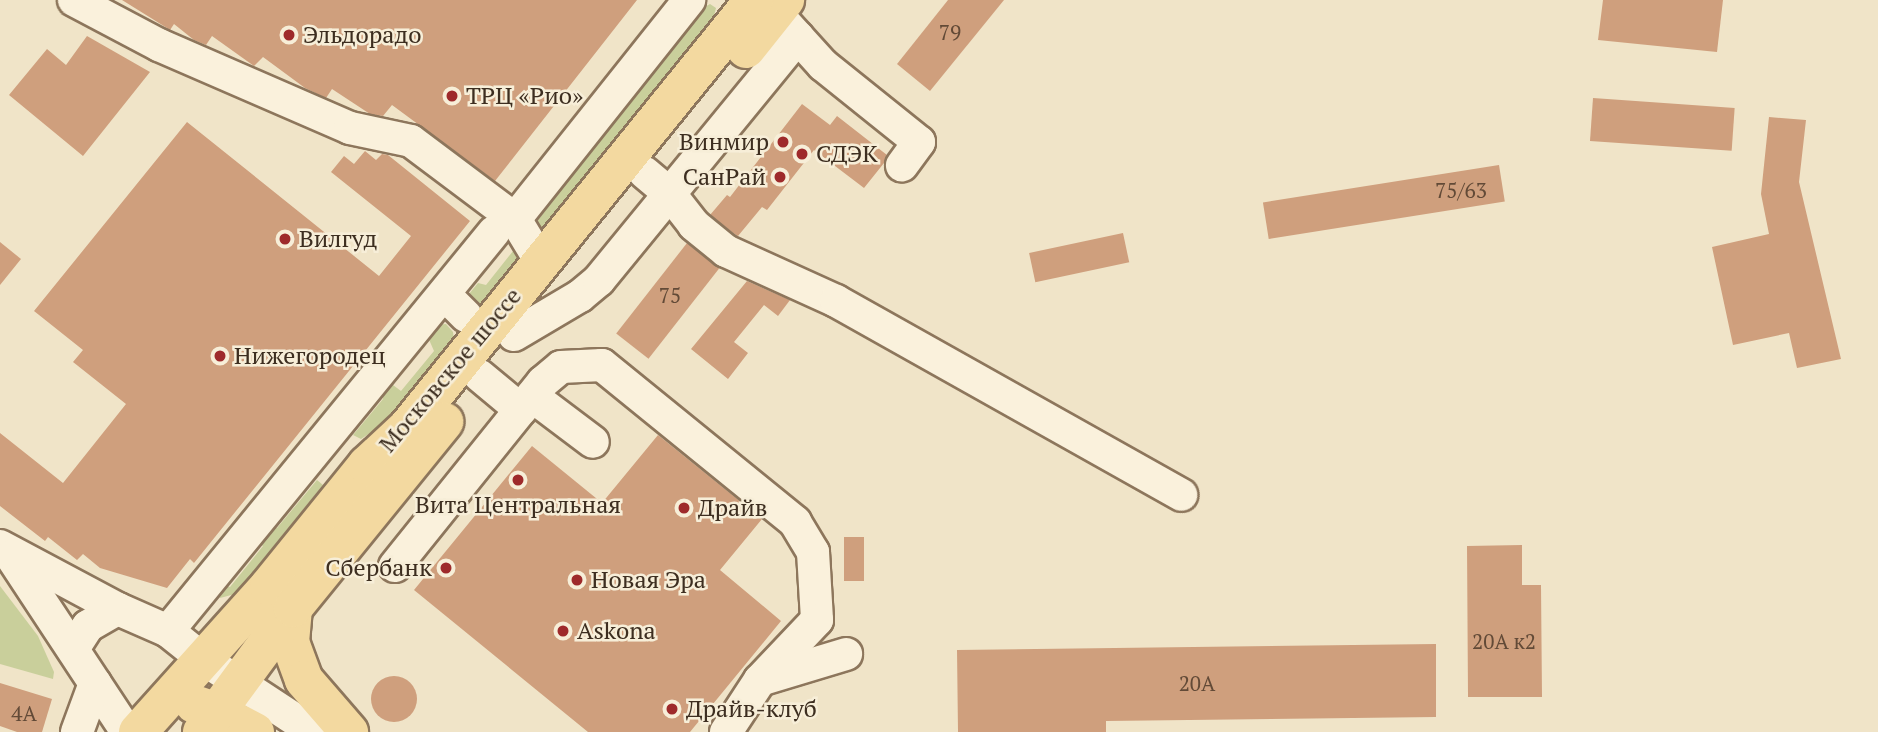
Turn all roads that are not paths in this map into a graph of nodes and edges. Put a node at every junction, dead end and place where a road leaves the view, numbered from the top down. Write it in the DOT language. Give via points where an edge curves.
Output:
graph roads {
  1 [pos="74,0"];
  2 [pos="689,0"];
  3 [pos="775,10"];
  4 [pos="902,165"];
  5 [pos="658,183"];
  6 [pos="504,226"];
  7 [pos="541,262"];
  8 [pos="481,376"];
  9 [pos="526,403"];
  10 [pos="593,442"];
  11 [pos="1181,495"];
  12 [pos="4,549"];
  13 [pos="395,566"];
  14 [pos="293,608"];
  15 [pos="118,609"];
  16 [pos="168,631"];
  17 [pos="73,649"];
  18 [pos="846,654"];
  19 [pos="203,659"];
  20 [pos="760,680"];
  21 [pos="95,683"];
  22 [pos="220,709"];
  23 [pos="140,725"];
  24 [pos="77,732"];
  25 [pos="255,732"];
  26 [pos="314,732"];
  27 [pos="349,732"];
  28 [pos="726,732"];
  1 -- 6 [label="lane" via="159,45 351,128 411,141"];
  2 -- 6 [label="lane"];
  3 -- 4 [label="lane" via="823,65 919,142"];
  3 -- 5 [label="main road, Московское шоссе"];
  3 -- 7 [label="main road, Московское шоссе"];
  5 -- 8 [label="main road, Московское шоссе"];
  5 -- 11 [label="lane" via="694,225 726,251 836,301"];
  6 -- 7 [label="lane"];
  6 -- 16 [label="lane" via="455,305"];
  7 -- 19 [label="main road, Московское шоссе" via="407,428 367,465"];
  8 -- 9 [label="lane"];
  8 -- 14 [label="main road, Московское шоссе"];
  9 -- 10 [label="lane"];
  9 -- 13 [label="lane"];
  9 -- 20 [label="lane" via="561,368 602,365 795,522 813,552 817,620"];
  12 -- 15 [label="lane"];
  12 -- 17 [label="lane"];
  14 -- 22 [label="main road, Московское шоссе"];
  14 -- 27 [label="main road" via="290,642 304,680"];
  15 -- 16 [label="lane"];
  15 -- 17 [label="lane" via="88,626"];
  16 -- 19 [label="lane"];
  17 -- 21 [label="lane"];
  18 -- 20 [label="lane"];
  19 -- 22 [label="lane"];
  19 -- 23 [label="main road, Московское шоссе"];
  20 -- 28 [label="lane"];
  21 -- 23 [label="lane"];
  21 -- 24 [label="lane"];
  22 -- 23 [label="main road" via="188,702"];
  22 -- 25 [label="main road"];
  22 -- 26 [label="lane"];
}
